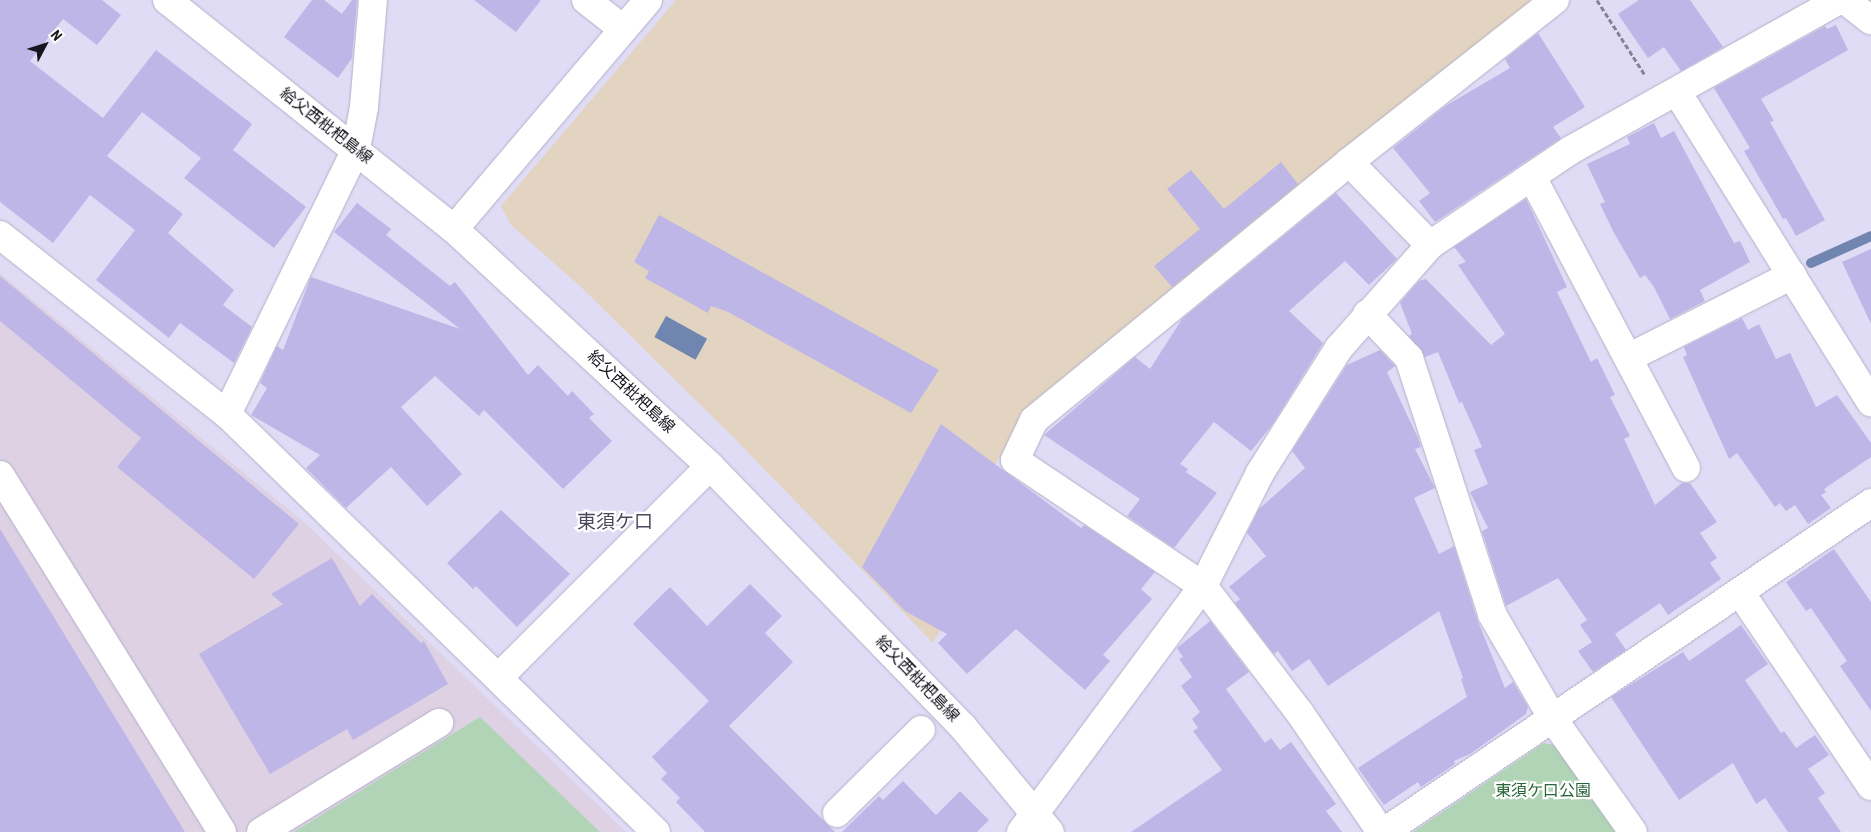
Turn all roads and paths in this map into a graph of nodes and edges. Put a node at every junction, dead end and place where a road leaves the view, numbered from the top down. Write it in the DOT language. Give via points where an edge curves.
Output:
graph roads {
  1 [pos="166,0"];
  2 [pos="373,0"];
  3 [pos="586,0"];
  4 [pos="648,0"];
  5 [pos="1555,0"];
  6 [pos="1596,0"];
  7 [pos="1839,0"];
  8 [pos="1845,0"];
  9 [pos="1871,20"];
  10 [pos="623,29"];
  11 [pos="1669,96"];
  12 [pos="356,149"];
  13 [pos="1349,162"];
  14 [pos="1532,177"];
  15 [pos="454,229"];
  16 [pos="0,235"];
  17 [pos="1430,245"];
  18 [pos="1792,275"];
  19 [pos="1367,314"];
  20 [pos="1628,358"];
  21 [pos="1867,389"];
  22 [pos="227,414"];
  23 [pos="710,466"];
  24 [pos="1686,468"];
  25 [pos="0,475"];
  26 [pos="1871,503"];
  27 [pos="1203,586"];
  28 [pos="1740,592"];
  29 [pos="499,677"];
  30 [pos="1553,719"];
  31 [pos="439,723"];
  32 [pos="921,730"];
  33 [pos="1871,786"];
  34 [pos="837,813"];
  35 [pos="1027,821"];
  36 [pos="222,832"];
  37 [pos="261,832"];
  38 [pos="656,832"];
  39 [pos="1050,832"];
  40 [pos="1383,832"];
  41 [pos="1633,832"];
  1 -- 12 [label="street, 給父西枇杷島線"];
  2 -- 12 [label="street" via="364,107"];
  3 -- 10 [label="street"];
  4 -- 10 [label="street"];
  5 -- 13 [label="street"];
  6 -- 11 [label="path"];
  7 -- 11 [label="street"];
  8 -- 9 [label="street"];
  10 -- 15 [label="street"];
  11 -- 14 [label="street" via="1571,150"];
  11 -- 18 [label="street"];
  12 -- 15 [label="street, 給父西枇杷島線"];
  12 -- 22 [label="street"];
  13 -- 17 [label="street"];
  13 -- 27 [label="street" via="1034,420 1015,460"];
  14 -- 17 [label="street"];
  14 -- 20 [label="street"];
  15 -- 23 [label="street, 給父西枇杷島線"];
  16 -- 22 [label="street"];
  17 -- 19 [label="street"];
  18 -- 20 [label="street"];
  18 -- 21 [label="street"];
  19 -- 27 [label="street" via="1339,348 1260,473"];
  19 -- 30 [label="street" via="1409,358 1492,614"];
  20 -- 24 [label="street"];
  22 -- 29 [label="street"];
  23 -- 29 [label="street"];
  23 -- 35 [label="street, 給父西枇杷島線" via="963,727"];
  25 -- 36 [label="street"];
  26 -- 28 [label="street"];
  27 -- 35 [label="street"];
  27 -- 40 [label="street" via="1299,712"];
  28 -- 30 [label="street"];
  28 -- 33 [label="street"];
  29 -- 38 [label="street"];
  30 -- 40 [label="street"];
  30 -- 41 [label="street"];
  31 -- 37 [label="street"];
  32 -- 34 [label="street"];
  35 -- 39 [label="street, 給父西枇杷島線"];
}
